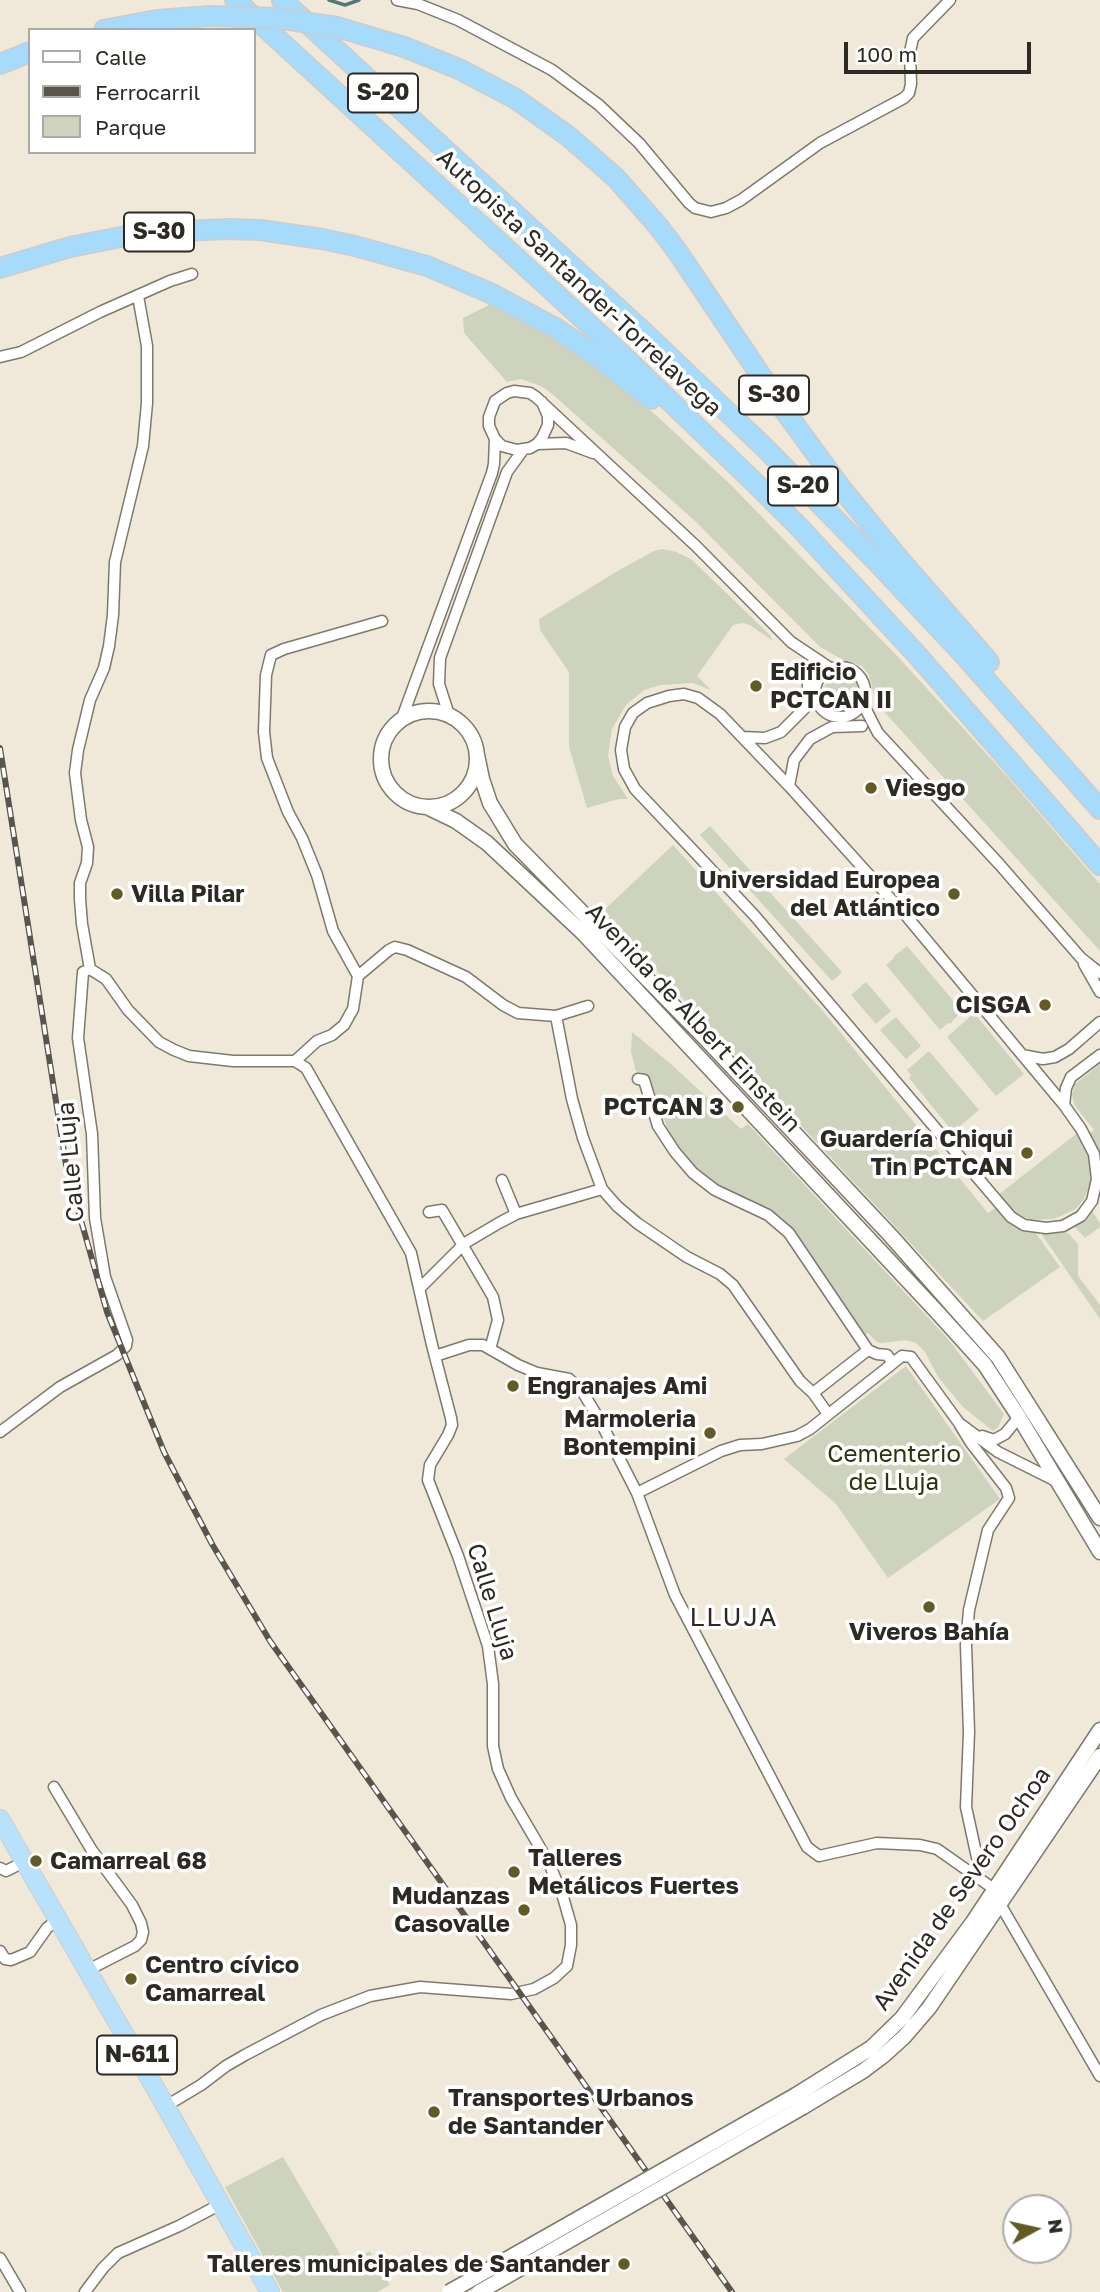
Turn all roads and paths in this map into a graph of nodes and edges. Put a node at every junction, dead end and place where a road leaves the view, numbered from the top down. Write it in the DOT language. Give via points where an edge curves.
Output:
graph roads {
  1 [pos="235,0"];
  2 [pos="282,0"];
  3 [pos="397,0"];
  4 [pos="950,0"];
  5 [pos="115,28"];
  6 [pos="28,53"];
  7 [pos="0,64"];
  8 [pos="0,268"];
  9 [pos="192,274"];
  10 [pos="138,296"];
  11 [pos="0,357"];
  12 [pos="542,402"];
  13 [pos="495,439"];
  14 [pos="537,444"];
  15 [pos="523,450"];
  16 [pos="604,460"];
  17 [pos="382,621"];
  18 [pos="791,642"];
  19 [pos="805,667"];
  20 [pos="830,668"];
  21 [pos="817,681"];
  22 [pos="863,704"];
  23 [pos="963,706"];
  24 [pos="449,715"];
  25 [pos="402,718"];
  26 [pos="844,718"];
  27 [pos="862,726"];
  28 [pos="878,733"];
  29 [pos="742,737"];
  30 [pos="477,755"];
  31 [pos="789,786"];
  32 [pos="1100,799"];
  33 [pos="429,808"];
  34 [pos="1100,808"];
  35 [pos="1100,865"];
  36 [pos="1081,958"];
  37 [pos="90,969"];
  38 [pos="1100,973"];
  39 [pos="358,976"];
  40 [pos="1100,992"];
  41 [pos="588,1006"];
  42 [pos="556,1016"];
  43 [pos="1100,1022"];
  44 [pos="1022,1055"];
  45 [pos="1100,1055"];
  46 [pos="295,1061"];
  47 [pos="638,1079"];
  48 [pos="1064,1105"];
  49 [pos="502,1180"];
  50 [pos="603,1189"];
  51 [pos="429,1212"];
  52 [pos="516,1214"];
  53 [pos="462,1247"];
  54 [pos="420,1289"];
  55 [pos="491,1349"];
  56 [pos="868,1350"];
  57 [pos="435,1356"];
  58 [pos="893,1363"];
  59 [pos="813,1393"];
  60 [pos="828,1414"];
  61 [pos="1019,1417"];
  62 [pos="959,1423"];
  63 [pos="0,1432"];
  64 [pos="976,1434"];
  65 [pos="1058,1482"];
  66 [pos="637,1493"];
  67 [pos="1100,1518"];
  68 [pos="1100,1552"];
  69 [pos="1100,1730"];
  70 [pos="1100,1756"];
  71 [pos="54,1787"];
  72 [pos="0,1819"];
  73 [pos="26,1861"];
  74 [pos="0,1868"];
  75 [pos="977,1877"];
  76 [pos="994,1889"];
  77 [pos="1000,1904"];
  78 [pos="59,1919"];
  79 [pos="0,1951"];
  80 [pos="88,1970"];
  81 [pos="1100,2076"];
  82 [pos="800,2101"];
  83 [pos="166,2106"];
  84 [pos="221,2204"];
  85 [pos="0,2258"];
  86 [pos="91,2290"];
  87 [pos="20,2292"];
  88 [pos="270,2292"];
  89 [pos="449,2292"];
  90 [pos="478,2292"];
  1 -- 23 [label="highway, Autopista Santander-Torrelavega / S-20" via="711,440 800,528"];
  2 -- 34 [label="highway, Autopista Santander-Torrelavega / S-20" via="772,455 963,654"];
  3 -- 4 [label="street" via="458,20 552,70 639,143 689,203 711,212 741,200 820,143 904,98 911,84 913,38"];
  5 -- 32 [label="highway, S-30, bridge" via="210,16 276,18 337,27 459,69 533,111 593,156 638,202 697,278 841,488"];
  6 -- 7 [label="highway"];
  8 -- 23 [label="highway, S-30" via="131,235 260,230 385,254 490,293 579,344 663,409"];
  9 -- 10 [label="street"];
  10 -- 11 [label="street" via="33,347"];
  10 -- 37 [label="street, Calle Lluja" via="147,346 143,446 115,562 109,646 90,700 75,773 88,847 79,899"];
  12 -- 13 [label="street" via="522,391 500,397 489,417"];
  12 -- 14 [label="street" via="548,425"];
  12 -- 16 [label="street"];
  13 -- 15 [label="street" via="512,450"];
  13 -- 25 [label="street" via="492,472"];
  14 -- 15 [label="street"];
  14 -- 16 [label="street" via="566,443"];
  15 -- 24 [label="street" via="507,472 440,658 439,684"];
  16 -- 18 [label="street"];
  17 -- 39 [label="street" via="271,655 266,675 267,758 317,875 333,931"];
  18 -- 19 [label="street"];
  18 -- 20 [label="street"];
  19 -- 21 [label="street"];
  19 -- 29 [label="street" via="808,695 804,709 781,732 765,738"];
  20 -- 21 [label="street"];
  20 -- 22 [label="street" via="844,666 858,674 865,688"];
  21 -- 26 [label="street" via="818,705 830,716"];
  22 -- 26 [label="street"];
  22 -- 28 [label="street"];
  23 -- 35 [label="highway, Autopista Santander-Torrelavega / S-20"];
  24 -- 25 [label="main road" via="423,711"];
  24 -- 30 [label="main road" via="469,732"];
  25 -- 33 [label="main road" via="383,743 384,778 405,801"];
  26 -- 27 [label="street"];
  27 -- 28 [label="street"];
  27 -- 31 [label="street" via="832,727 810,739 794,760"];
  28 -- 36 [label="street"];
  29 -- 31 [label="street"];
  29 -- 48 [label="street" via="698,698 668,696 633,713 621,750 624,769 635,789 754,915 998,1205 1034,1228 1063,1226 1081,1216 1092,1201 1097,1179 1094,1154"];
  30 -- 33 [label="main road" via="465,791"];
  30 -- 67 [label="main road, Avenida de Albert Einstein" via="490,803 515,844 705,1038 998,1357"];
  31 -- 44 [label="street" via="908,918"];
  33 -- 61 [label="main road, Avenida de Albert Einstein" via="487,843 583,933 985,1365"];
  36 -- 38 [label="street"];
  36 -- 40 [label="street"];
  37 -- 46 [label="street" via="106,979 159,1042 174,1050 220,1059"];
  37 -- 63 [label="street, Calle Lluja" via="83,972 78,1038 92,1134 95,1219 126,1346"];
  39 -- 42 [label="street" via="388,950 400,948 466,977 511,1010"];
  39 -- 46 [label="street" via="353,1009 344,1025"];
  41 -- 42 [label="street"];
  42 -- 50 [label="street" via="572,1099"];
  43 -- 44 [label="street" via="1055,1057"];
  44 -- 48 [label="street"];
  45 -- 48 [label="street" via="1071,1077"];
  46 -- 54 [label="street, Calle Lluja" via="306,1068 411,1253"];
  47 -- 56 [label="street" via="644,1080 658,1126 675,1153 715,1190 768,1215 789,1233"];
  49 -- 52 [label="street"];
  50 -- 52 [label="street"];
  50 -- 59 [label="street" via="637,1223 733,1285"];
  51 -- 53 [label="street" via="442,1210"];
  52 -- 53 [label="street"];
  53 -- 54 [label="street"];
  53 -- 55 [label="street" via="496,1306 498,1320"];
  54 -- 57 [label="street, Calle Lluja"];
  55 -- 57 [label="street" via="469,1345"];
  55 -- 66 [label="street" via="537,1373 569,1379 582,1391"];
  56 -- 58 [label="street" via="887,1355"];
  56 -- 59 [label="street"];
  57 -- 83 [label="street, Calle Lluja" via="452,1425 430,1465 428,1480 488,1646 498,1769 563,1897 570,1925 567,1966 554,1978 519,1993 420,1987 370,1996 245,2054"];
  58 -- 60 [label="street"];
  58 -- 62 [label="street" via="902,1356 911,1357"];
  59 -- 60 [label="street"];
  60 -- 66 [label="street" via="797,1436 721,1451"];
  61 -- 64 [label="street" via="994,1440"];
  61 -- 65 [label="main road, Avenida de Albert Einstein"];
  62 -- 64 [label="street"];
  62 -- 75 [label="street" via="1009,1498 988,1530 976,1573 966,1645 966,1807"];
  64 -- 65 [label="street" via="998,1452"];
  65 -- 68 [label="main road, Avenida de Albert Einstein"];
  66 -- 75 [label="street" via="675,1595 807,1847 819,1856 877,1843 920,1845 937,1849"];
  69 -- 76 [label="main road, Avenida de Severo Ochoa"];
  70 -- 77 [label="main road, Avenida de Severo Ochoa"];
  71 -- 80 [label="street" via="132,1905 143,1932 135,1946"];
  72 -- 73 [label="highway, N-611"];
  73 -- 74 [label="street" via="6,1871"];
  73 -- 78 [label="highway, N-611"];
  75 -- 76 [label="street"];
  76 -- 82 [label="main road, Avenida de Severo Ochoa" via="902,2018 871,2048"];
  77 -- 81 [label="street"];
  77 -- 82 [label="main road, Avenida de Severo Ochoa" via="904,2037 863,2071"];
  78 -- 79 [label="street" via="30,1952 11,1960"];
  78 -- 80 [label="highway, N-611"];
  80 -- 83 [label="highway, N-611"];
  82 -- 89 [label="main road, Avenida de Severo Ochoa, bridge"];
  82 -- 90 [label="main road, Avenida de Severo Ochoa, bridge"];
  83 -- 84 [label="highway, N-611"];
  84 -- 86 [label="street" via="118,2252"];
  84 -- 88 [label="highway, N-611"];
  85 -- 87 [label="street"];
}
